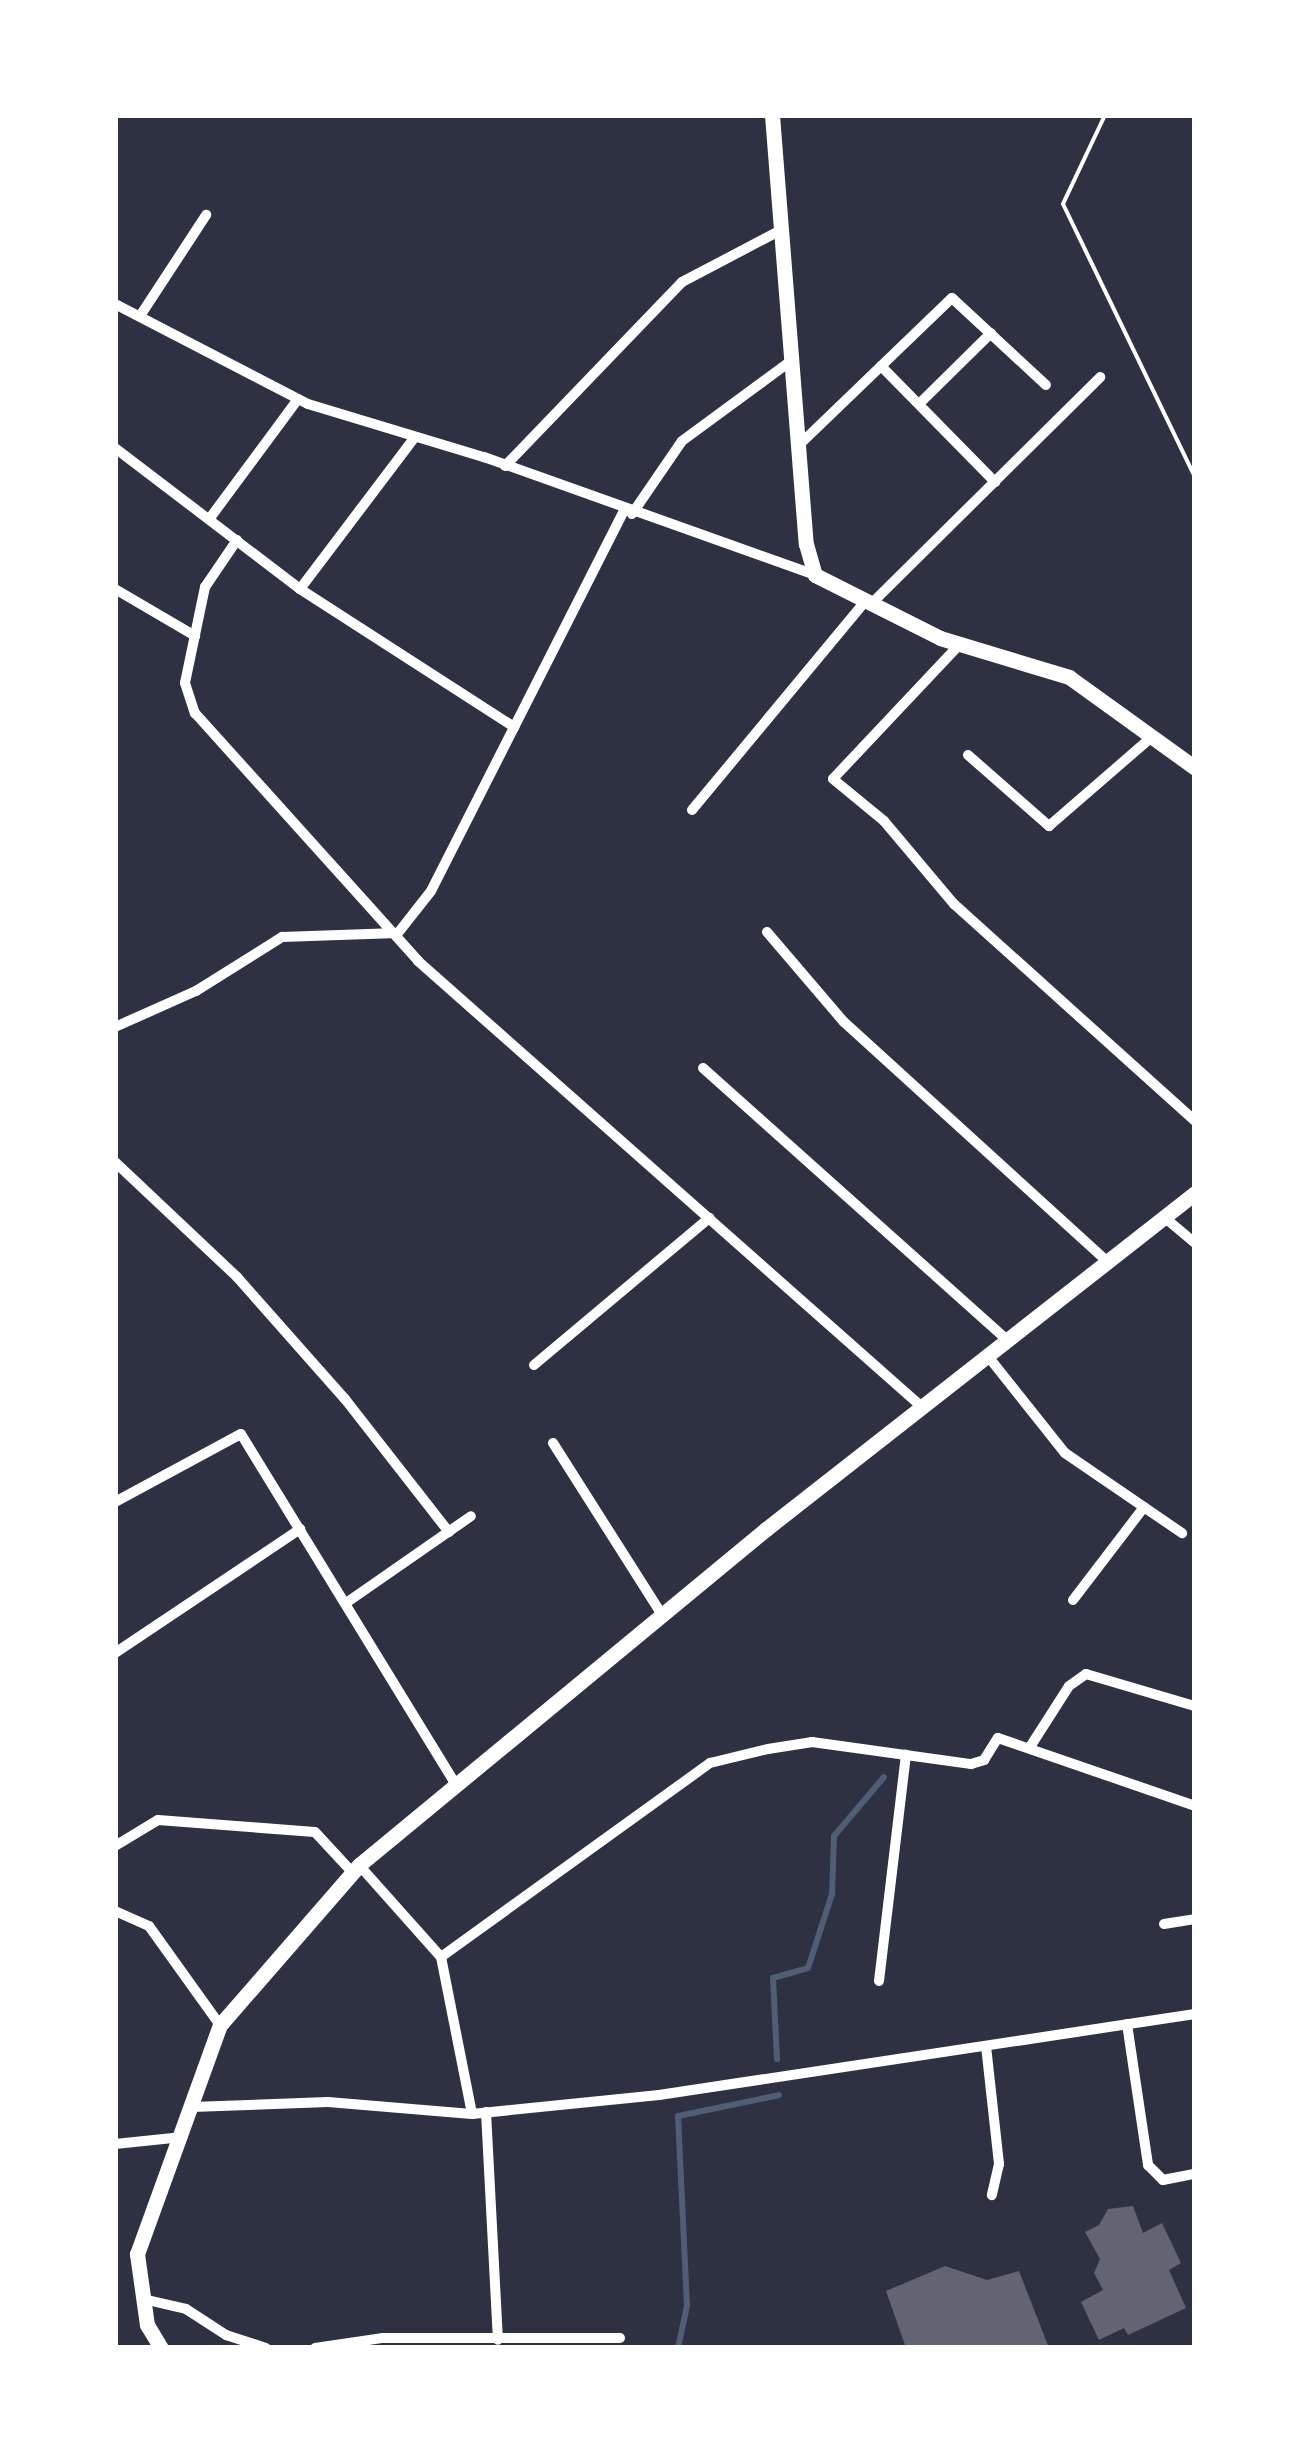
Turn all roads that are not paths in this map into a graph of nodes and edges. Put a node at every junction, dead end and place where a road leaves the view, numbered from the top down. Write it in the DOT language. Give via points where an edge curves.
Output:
graph roads {
  1 [pos="772,115"];
  2 [pos="206,215"];
  3 [pos="781,230"];
  4 [pos="115,304"];
  5 [pos="140,316"];
  6 [pos="991,334"];
  7 [pos="791,361"];
  8 [pos="882,366"];
  9 [pos="1100,377"];
  10 [pos="1046,384"];
  11 [pos="298,399"];
  12 [pos="918,404"];
  13 [pos="414,438"];
  14 [pos="797,447"];
  15 [pos="115,448"];
  16 [pos="505,466"];
  17 [pos="995,482"];
  18 [pos="627,513"];
  19 [pos="210,518"];
  20 [pos="237,540"];
  21 [pos="815,575"];
  22 [pos="115,589"];
  23 [pos="300,589"];
  24 [pos="867,604"];
  25 [pos="194,636"];
  26 [pos="960,644"];
  27 [pos="514,727"];
  28 [pos="1153,735"];
  29 [pos="968,755"];
  30 [pos="1195,768"];
  31 [pos="692,810"];
  32 [pos="767,932"];
  33 [pos="398,933"];
  34 [pos="115,1028"];
  35 [pos="703,1068"];
  36 [pos="1195,1121"];
  37 [pos="115,1162"];
  38 [pos="1195,1193"];
  39 [pos="1164,1217"];
  40 [pos="709,1218"];
  41 [pos="1195,1243"];
  42 [pos="1108,1261"];
  43 [pos="1007,1340"];
  44 [pos="988,1356"];
  45 [pos="534,1365"];
  46 [pos="922,1407"];
  47 [pos="553,1443"];
  48 [pos="115,1502"];
  49 [pos="1144,1507"];
  50 [pos="471,1516"];
  51 [pos="300,1529"];
  52 [pos="448,1532"];
  53 [pos="1182,1533"];
  54 [pos="1072,1600"];
  55 [pos="346,1603"];
  56 [pos="662,1615"];
  57 [pos="115,1653"];
  58 [pos="1195,1706"];
  59 [pos="1030,1747"];
  60 [pos="906,1756"];
  61 [pos="456,1784"];
  62 [pos="1195,1806"];
  63 [pos="115,1846"];
  64 [pos="356,1868"];
  65 [pos="115,1912"];
  66 [pos="1195,1919"];
  67 [pos="1164,1924"];
  68 [pos="441,1957"];
  69 [pos="878,1981"];
  70 [pos="1195,2014"];
  71 [pos="1127,2024"];
  72 [pos="220,2025"];
  73 [pos="986,2046"];
  74 [pos="192,2107"];
  75 [pos="486,2112"];
  76 [pos="472,2114"];
  77 [pos="184,2136"];
  78 [pos="115,2144"];
  79 [pos="1195,2174"];
  80 [pos="992,2195"];
  81 [pos="143,2299"];
  82 [pos="620,2338"];
  83 [pos="498,2340"];
  84 [pos="161,2348"];
  85 [pos="266,2348"];
  86 [pos="315,2348"];
  1 -- 3 [label="street"];
  2 -- 5 [label="street"];
  3 -- 7 [label="street"];
  3 -- 16 [label="street" via="682,282"];
  4 -- 5 [label="street"];
  5 -- 11 [label="street"];
  6 -- 8 [label="street" via="952,298"];
  6 -- 10 [label="street"];
  6 -- 12 [label="street"];
  7 -- 14 [label="street"];
  7 -- 18 [label="street" via="691,433"];
  8 -- 12 [label="street"];
  8 -- 14 [label="street"];
  9 -- 17 [label="street"];
  11 -- 13 [label="street"];
  11 -- 19 [label="street"];
  12 -- 17 [label="street"];
  13 -- 16 [label="street"];
  13 -- 23 [label="street"];
  14 -- 21 [label="street"];
  15 -- 19 [label="street"];
  16 -- 18 [label="street"];
  17 -- 24 [label="street"];
  18 -- 21 [label="street"];
  18 -- 27 [label="street"];
  19 -- 20 [label="street"];
  20 -- 23 [label="street"];
  20 -- 25 [label="street" via="204,587"];
  21 -- 24 [label="street"];
  22 -- 25 [label="street"];
  23 -- 27 [label="street"];
  24 -- 26 [label="street"];
  24 -- 31 [label="street"];
  25 -- 33 [label="street" via="186,684 194,713"];
  26 -- 28 [label="street" via="1069,676"];
  26 -- 36 [label="street" via="833,778 884,821 954,904"];
  27 -- 33 [label="street" via="430,891"];
  28 -- 29 [label="street" via="1049,826"];
  28 -- 30 [label="street"];
  32 -- 42 [label="street" via="844,1022"];
  33 -- 34 [label="street" via="282,938 196,991"];
  33 -- 40 [label="street" via="418,960"];
  35 -- 43 [label="street"];
  37 -- 52 [label="street" via="237,1277 345,1399"];
  38 -- 39 [label="street"];
  39 -- 41 [label="street"];
  39 -- 42 [label="street"];
  40 -- 45 [label="street"];
  40 -- 46 [label="street"];
  42 -- 43 [label="street"];
  43 -- 44 [label="street"];
  44 -- 46 [label="street"];
  44 -- 49 [label="street" via="1066,1453"];
  46 -- 56 [label="street"];
  47 -- 56 [label="street"];
  48 -- 51 [label="street" via="235,1432"];
  49 -- 53 [label="street"];
  49 -- 54 [label="street"];
  50 -- 52 [label="street"];
  51 -- 55 [label="street"];
  51 -- 57 [label="street"];
  52 -- 55 [label="street"];
  55 -- 61 [label="street"];
  56 -- 61 [label="street"];
  58 -- 59 [label="street" via="1086,1674 1069,1686"];
  59 -- 60 [label="street" via="998,1738 984,1760 971,1764"];
  59 -- 62 [label="street"];
  60 -- 68 [label="street" via="812,1742 710,1763"];
  60 -- 69 [label="street"];
  61 -- 64 [label="street"];
  63 -- 64 [label="street" via="158,1820 315,1832"];
  64 -- 68 [label="street"];
  64 -- 72 [label="street"];
  65 -- 72 [label="street" via="149,1926"];
  66 -- 67 [label="street"];
  68 -- 76 [label="street"];
  70 -- 71 [label="street"];
  71 -- 73 [label="street"];
  71 -- 79 [label="street" via="1148,2165 1163,2180"];
  72 -- 74 [label="street"];
  73 -- 75 [label="street"];
  73 -- 80 [label="street" via="999,2164"];
  74 -- 76 [label="street" via="328,2102"];
  74 -- 77 [label="street"];
  75 -- 76 [label="street"];
  75 -- 83 [label="street"];
  77 -- 78 [label="street"];
  77 -- 81 [label="street" via="137,2254"];
  81 -- 84 [label="street" via="146,2326"];
  81 -- 85 [label="street" via="186,2309 226,2335"];
  82 -- 83 [label="street"];
  83 -- 86 [label="street" via="383,2338"];
}
